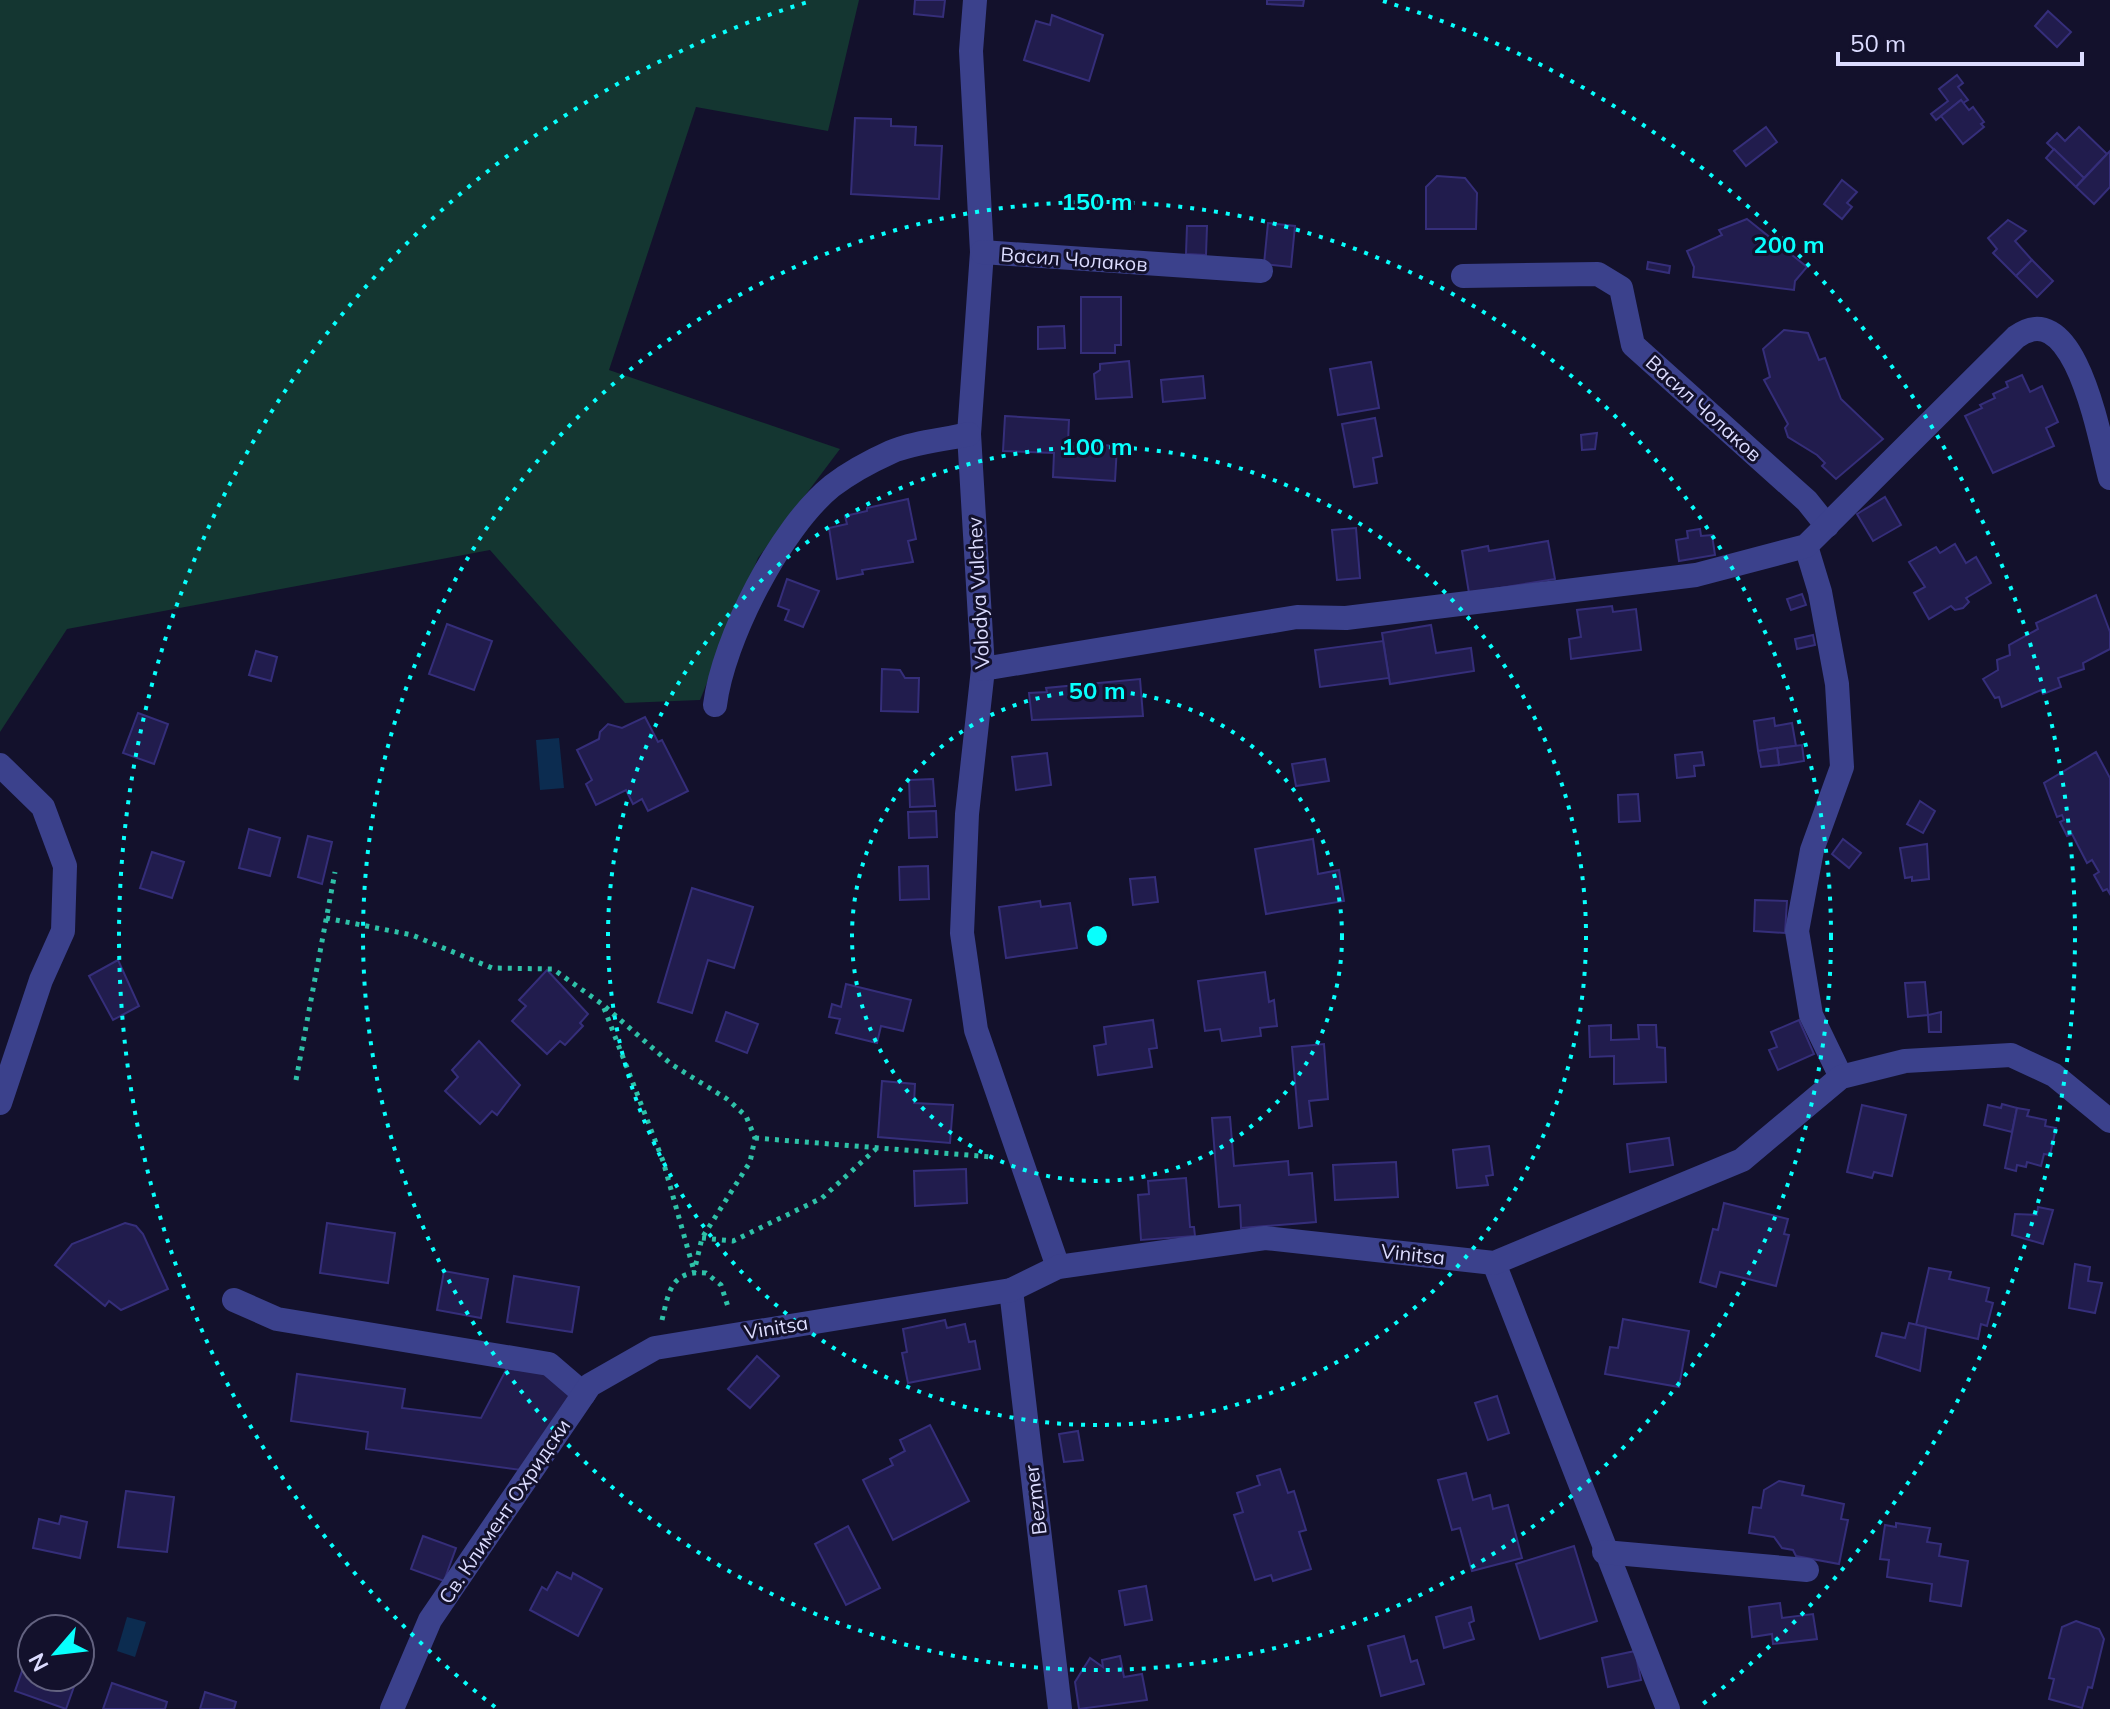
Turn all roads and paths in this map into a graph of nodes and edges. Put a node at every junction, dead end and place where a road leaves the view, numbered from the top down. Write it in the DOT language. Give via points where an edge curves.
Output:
graph roads {
  1 [pos="975,0"];
  2 [pos="982,252"];
  3 [pos="1261,271"];
  4 [pos="1463,276"];
  5 [pos="969,434"];
  6 [pos="2110,478"];
  7 [pos="1827,526"];
  8 [pos="1806,546"];
  9 [pos="983,669"];
  10 [pos="715,705"];
  11 [pos="0,765"];
  12 [pos="335,872"];
  13 [pos="326,918"];
  14 [pos="602,1004"];
  15 [pos="1841,1077"];
  16 [pos="296,1080"];
  17 [pos="0,1103"];
  18 [pos="2110,1121"];
  19 [pos="755,1138"];
  20 [pos="877,1148"];
  21 [pos="1021,1160"];
  22 [pos="702,1238"];
  23 [pos="1494,1263"];
  24 [pos="1058,1267"];
  25 [pos="694,1272"];
  26 [pos="1011,1290"];
  27 [pos="234,1300"];
  28 [pos="737,1333"];
  29 [pos="655,1348"];
  30 [pos="584,1394"];
  31 [pos="1604,1552"];
  32 [pos="1807,1570"];
  33 [pos="392,1709"];
  34 [pos="1060,1709"];
  35 [pos="1668,1709"];
  1 -- 2 [label="street, Volodya Vulchev" via="971,51"];
  2 -- 3 [label="street, Васил Чолаков"];
  2 -- 5 [label="street, Volodya Vulchev"];
  4 -- 7 [label="street, Васил Чолаков" via="1598,274 1621,288 1633,345 1807,501"];
  5 -- 9 [label="street, Volodya Vulchev"];
  5 -- 10 [label="street" via="893,451 831,487 778,554 746,606 719,675"];
  6 -- 7 [label="street" via="2084,380 2065,343 2050,330 2031,329 2016,337"];
  7 -- 8 [label="street"];
  8 -- 9 [label="street" via="1696,575 1346,618 1297,617"];
  8 -- 15 [label="street" via="1837,684 1842,767 1812,850 1797,931 1811,1015"];
  9 -- 21 [label="street, Volodya Vulchev" via="967,814 962,933 976,1030"];
  11 -- 17 [label="street" via="43,807 65,866 63,931"];
  12 -- 13 [label="path"];
  13 -- 14 [label="path" via="412,935 492,968 553,969"];
  13 -- 16 [label="path"];
  14 -- 19 [label="path" via="671,1064 727,1099 746,1116"];
  14 -- 25 [label="path" via="663,1161"];
  15 -- 18 [label="street, Vinitsa" via="1905,1061 2011,1055 2054,1075"];
  15 -- 23 [label="street, Vinitsa" via="1742,1160"];
  19 -- 20 [label="path"];
  19 -- 22 [label="path" via="750,1162"];
  20 -- 21 [label="path"];
  20 -- 22 [label="path" via="822,1198 733,1241"];
  21 -- 24 [label="street, Volodya Vulchev"];
  22 -- 25 [label="path"];
  23 -- 24 [label="street, Vinitsa" via="1265,1238"];
  23 -- 31 [label="street"];
  24 -- 26 [label="street, Vinitsa"];
  25 -- 28 [label="path" via="706,1273 721,1285"];
  25 -- 29 [label="path" via="671,1284"];
  26 -- 28 [label="street, Vinitsa"];
  26 -- 34 [label="street, Bezmer"];
  27 -- 30 [label="street" via="277,1319 549,1364"];
  28 -- 29 [label="street, Vinitsa"];
  29 -- 30 [label="street, Св. Климент Охридски" via="590,1385"];
  30 -- 33 [label="street, Св. Климент Охридски" via="430,1620"];
  31 -- 32 [label="street"];
  31 -- 35 [label="street"];
}
